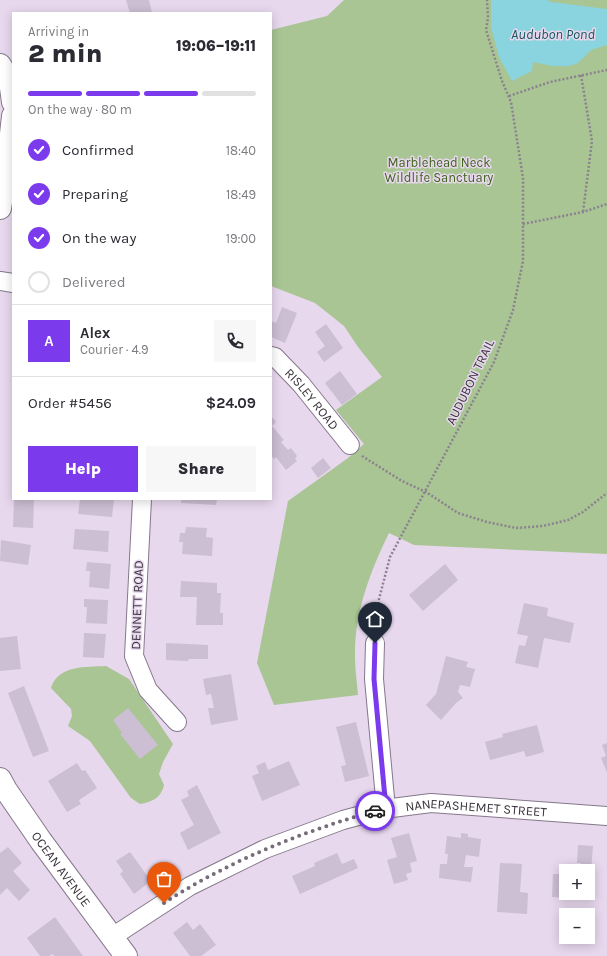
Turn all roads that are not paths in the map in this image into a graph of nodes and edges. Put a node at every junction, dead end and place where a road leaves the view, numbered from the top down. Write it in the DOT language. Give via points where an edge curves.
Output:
graph roads {
  1 [pos="0,65"];
  2 [pos="12,95"];
  3 [pos="12,125"];
  4 [pos="0,208"];
  5 [pos="0,281"];
  6 [pos="12,283"];
  7 [pos="272,356"];
  8 [pos="350,445"];
  9 [pos="142,500"];
  10 [pos="375,643"];
  11 [pos="177,722"];
  12 [pos="0,779"];
  13 [pos="386,809"];
  14 [pos="607,816"];
  15 [pos="112,937"];
  16 [pos="126,956"];
  1 -- 2 [label="main road" via="10,81"];
  3 -- 4 [label="main road"];
  5 -- 6 [label="street"];
  7 -- 8 [label="street, RISLEY ROAD" via="301,384"];
  9 -- 11 [label="street, DENNETT ROAD" via="134,656 148,690"];
  10 -- 13 [label="street" via="374,679"];
  12 -- 15 [label="main road, OCEAN AVENUE" via="41,841"];
  13 -- 14 [label="street, NANEPASHEMET STREET" via="431,803"];
  13 -- 15 [label="street, NANEPASHEMET STREET" via="343,820 265,849 190,886"];
  15 -- 16 [label="main road, OCEAN AVENUE"];
}
